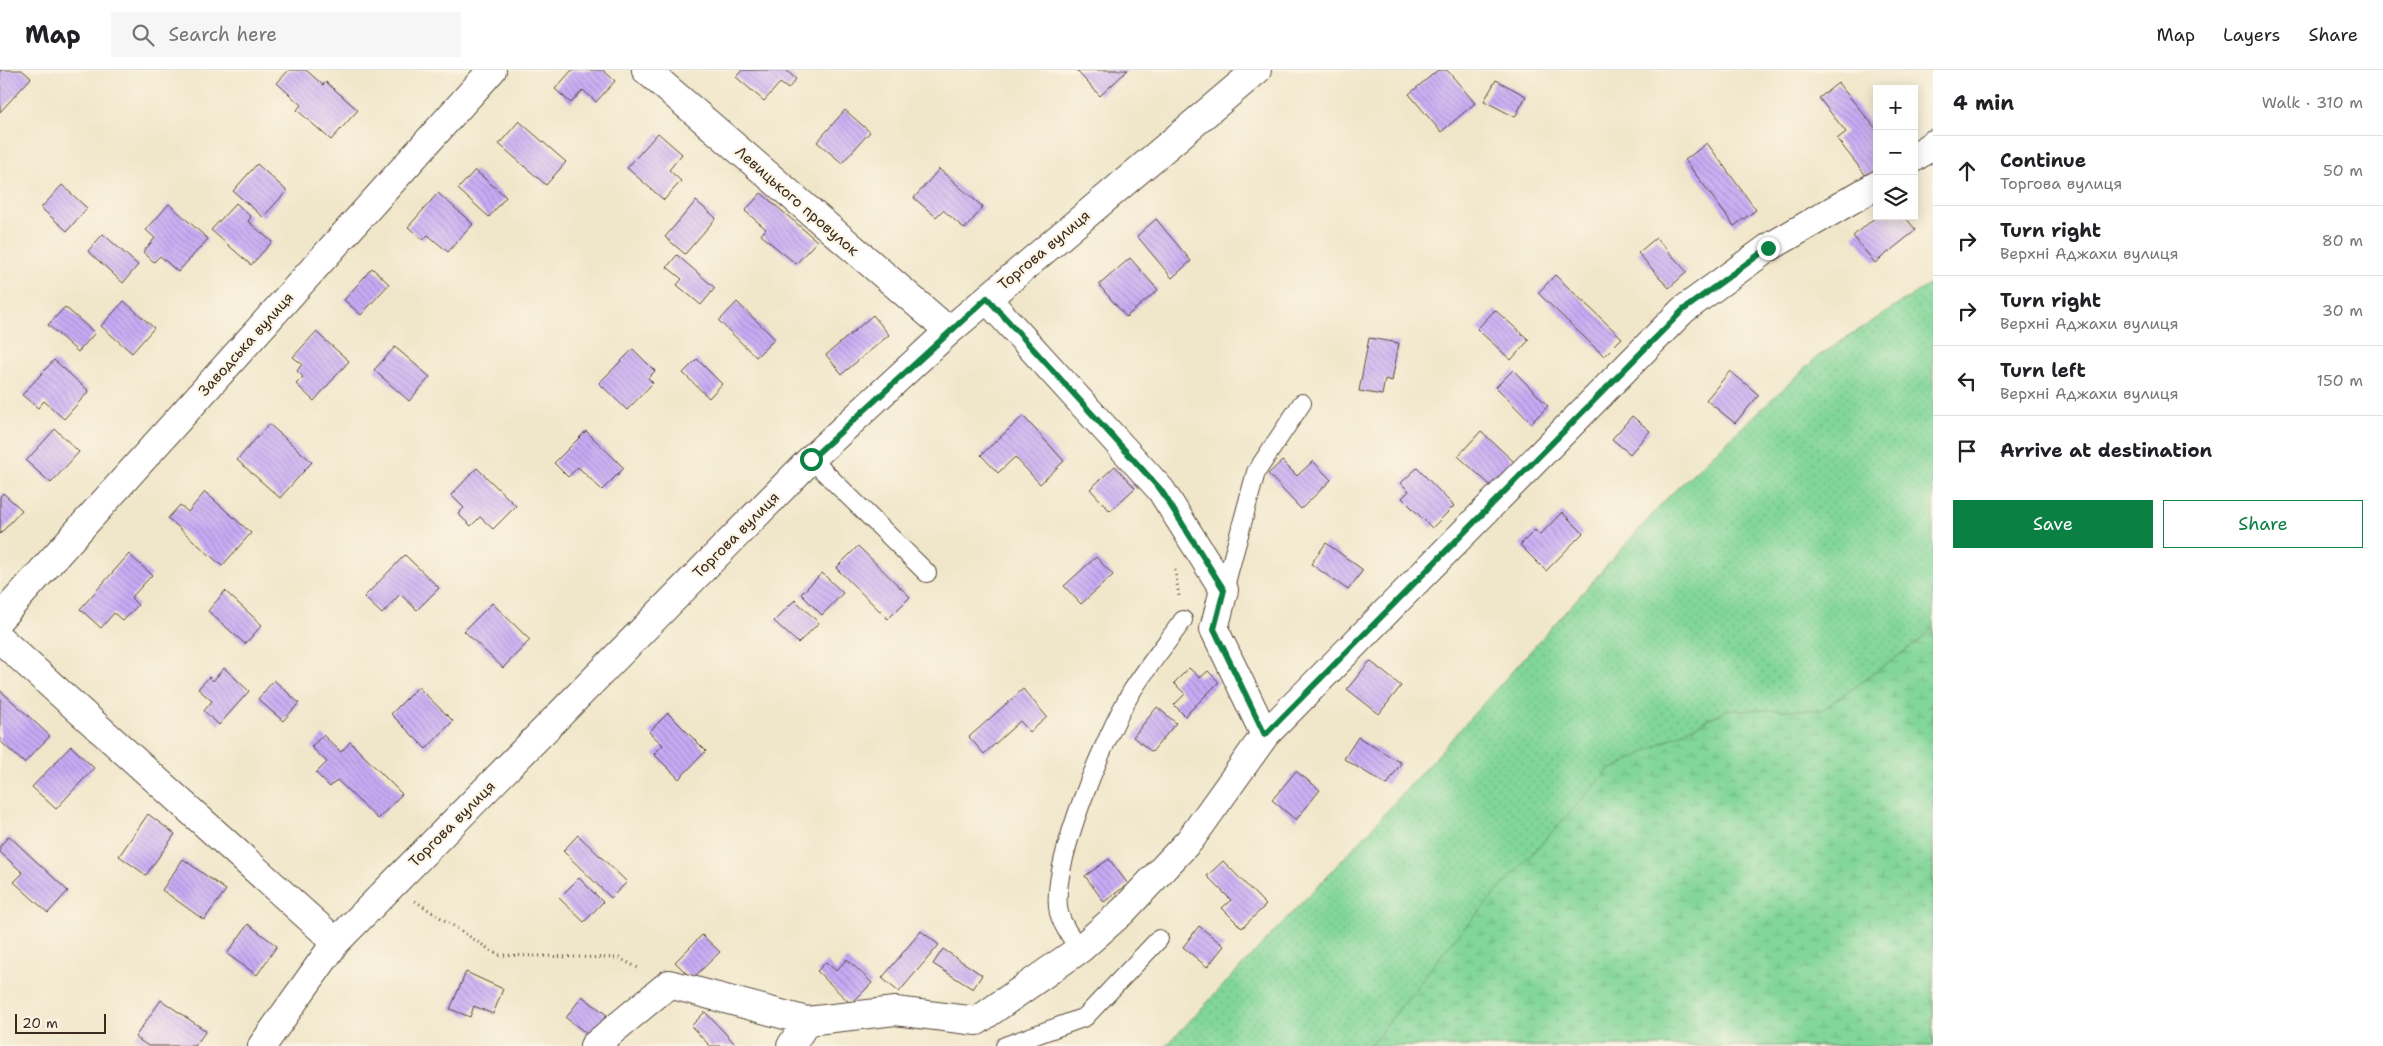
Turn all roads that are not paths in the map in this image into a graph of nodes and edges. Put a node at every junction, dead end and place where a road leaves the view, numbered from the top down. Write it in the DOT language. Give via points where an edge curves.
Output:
graph roads {
  1 [pos="492,70"];
  2 [pos="646,70"];
  3 [pos="1252,72"];
  4 [pos="1933,144"];
  5 [pos="1918,155"];
  6 [pos="1873,187"];
  7 [pos="987,298"];
  8 [pos="949,331"];
  9 [pos="1302,403"];
  10 [pos="811,459"];
  11 [pos="927,573"];
  12 [pos="1224,590"];
  13 [pos="0,618"];
  14 [pos="1183,620"];
  15 [pos="0,639"];
  16 [pos="1265,735"];
  17 [pos="1160,939"];
  18 [pos="336,942"];
  19 [pos="1080,949"];
  20 [pos="807,1021"];
  21 [pos="262,1046"];
  22 [pos="594,1046"];
  23 [pos="791,1046"];
  24 [pos="1004,1046"];
  1 -- 13 [label="street, Заводська вулиця"];
  2 -- 8 [label="street, Левицького провулок"];
  3 -- 7 [label="street, Торгова вулиця"];
  4 -- 5 [label="street"];
  6 -- 16 [label="street" via="1768,248 1683,310"];
  7 -- 8 [label="street, Торгова вулиця"];
  7 -- 12 [label="street" via="1161,490"];
  8 -- 10 [label="street, Торгова вулиця"];
  9 -- 12 [label="lane" via="1256,472"];
  10 -- 11 [label="lane"];
  10 -- 18 [label="street, Торгова вулиця"];
  12 -- 16 [label="street" via="1214,629"];
  14 -- 19 [label="lane" via="1132,692 1090,779 1060,873 1059,912 1068,934"];
  15 -- 18 [label="street"];
  16 -- 19 [label="street" via="1190,840 1123,911"];
  17 -- 24 [label="lane" via="1085,1017"];
  18 -- 21 [label="street, Торгова вулиця"];
  19 -- 20 [label="street" via="977,1021 895,1011"];
  20 -- 22 [label="street" via="669,984"];
  20 -- 23 [label="street"];
}
